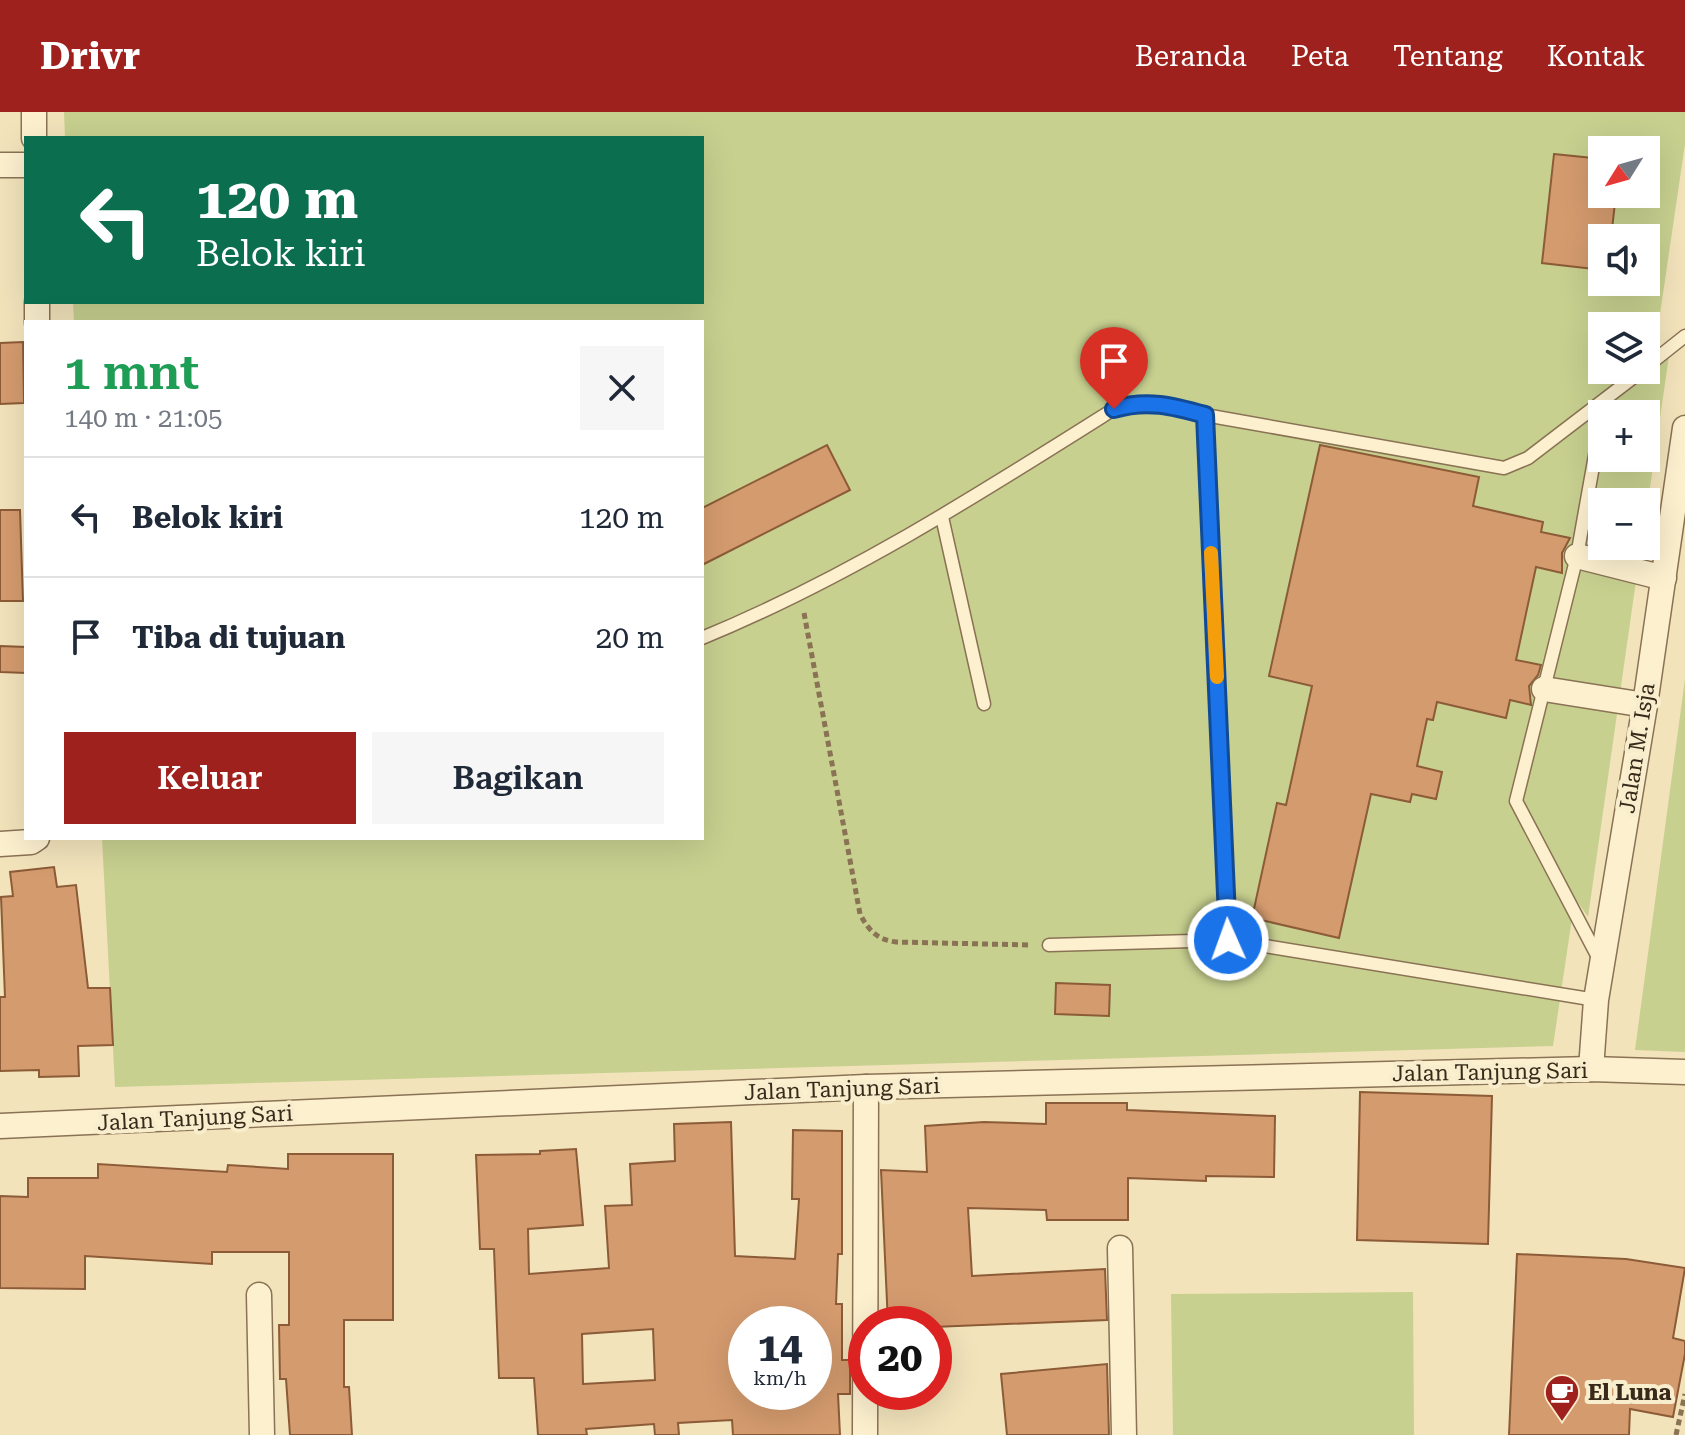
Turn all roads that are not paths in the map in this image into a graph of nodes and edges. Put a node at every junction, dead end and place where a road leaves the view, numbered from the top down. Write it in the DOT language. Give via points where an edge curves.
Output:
graph roads {
  1 [pos="34,112"];
  2 [pos="34,136"];
  3 [pos="0,165"];
  4 [pos="24,165"];
  5 [pos="1685,336"];
  6 [pos="1660,356"];
  7 [pos="1625,384"];
  8 [pos="1605,400"];
  9 [pos="1588,413"];
  10 [pos="1205,415"];
  11 [pos="1685,428"];
  12 [pos="1592,472"];
  13 [pos="942,517"];
  14 [pos="1577,556"];
  15 [pos="1664,578"];
  16 [pos="704,637"];
  17 [pos="1544,689"];
  18 [pos="984,704"];
  19 [pos="1645,705"];
  20 [pos="34,840"];
  21 [pos="0,844"];
  22 [pos="1228,940"];
  23 [pos="1049,945"];
  24 [pos="1602,965"];
  25 [pos="1596,1000"];
  26 [pos="1591,1069"];
  27 [pos="1685,1072"];
  28 [pos="866,1087"];
  29 [pos="0,1126"];
  30 [pos="1120,1248"];
  31 [pos="259,1295"];
  32 [pos="262,1435"];
  33 [pos="865,1435"];
  34 [pos="1124,1435"];
  1 -- 2 [label="street"];
  3 -- 4 [label="street"];
  5 -- 6 [label="lane"];
  7 -- 8 [label="lane"];
  9 -- 10 [label="lane" via="1528,458 1504,468"];
  10 -- 13 [label="lane" via="1165,403 1114,409"];
  10 -- 22 [label="lane"];
  11 -- 15 [label="street, Jalan M. Isja"];
  12 -- 14 [label="lane"];
  13 -- 16 [label="lane"];
  13 -- 18 [label="lane"];
  14 -- 15 [label="street"];
  14 -- 17 [label="lane"];
  15 -- 19 [label="street, Jalan M. Isja"];
  17 -- 19 [label="street"];
  17 -- 24 [label="lane" via="1516,801"];
  19 -- 24 [label="street, Jalan M. Isja"];
  20 -- 21 [label="street"];
  22 -- 23 [label="lane"];
  22 -- 25 [label="lane"];
  24 -- 25 [label="street, Jalan M. Isja"];
  25 -- 26 [label="street, Jalan M. Isja"];
  26 -- 27 [label="street, Jalan Tanjung Sari"];
  26 -- 28 [label="street, Jalan Tanjung Sari"];
  28 -- 29 [label="street, Jalan Tanjung Sari"];
  28 -- 33 [label="street"];
  30 -- 34 [label="street"];
  31 -- 32 [label="street"];
}
